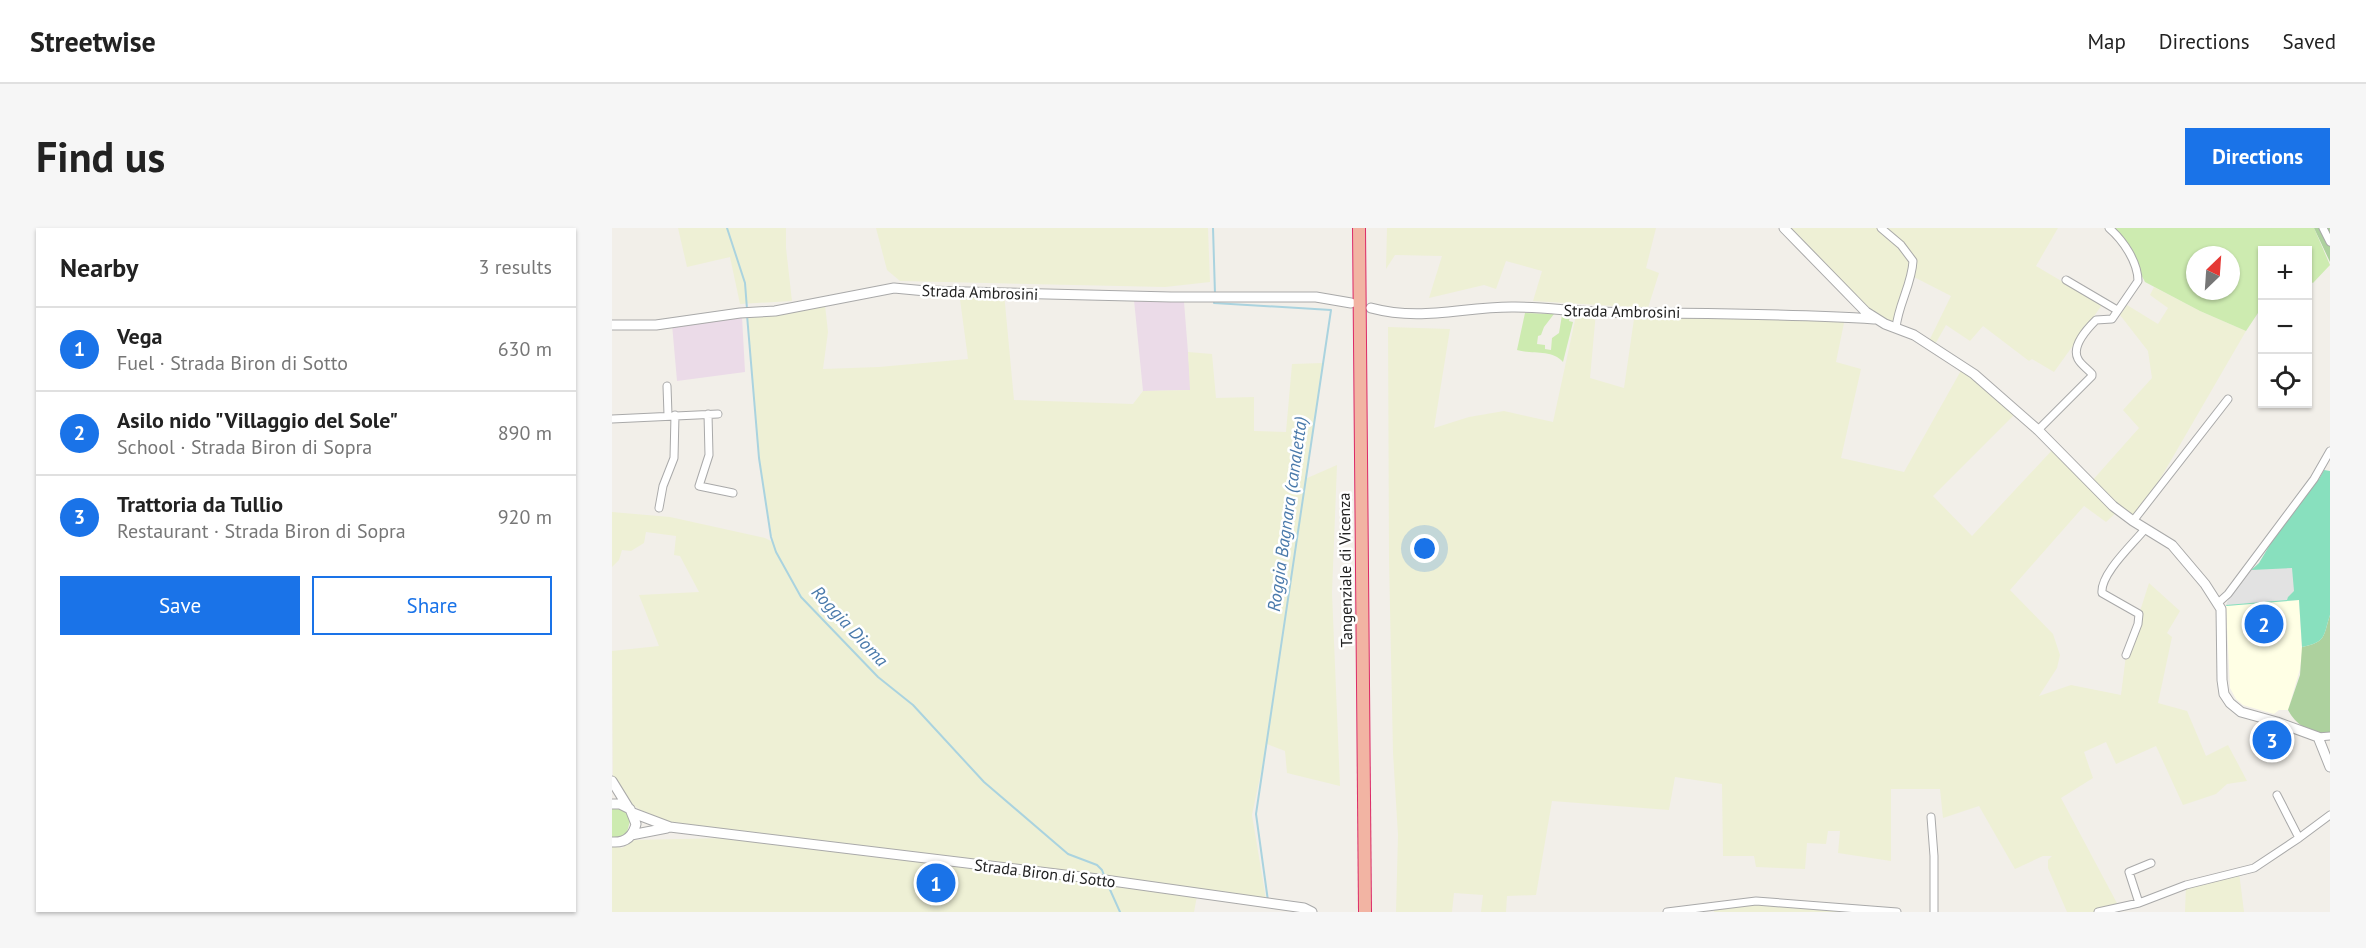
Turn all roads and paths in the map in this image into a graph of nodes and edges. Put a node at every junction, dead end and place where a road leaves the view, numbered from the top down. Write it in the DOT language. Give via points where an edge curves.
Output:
graph roads {
  1 [pos="1359,228"];
  2 [pos="1784,228"];
  3 [pos="1881,228"];
  4 [pos="2109,228"];
  5 [pos="2323,228"];
  6 [pos="2330,242"];
  7 [pos="2066,280"];
  8 [pos="1351,303"];
  9 [pos="1371,308"];
  10 [pos="2117,310"];
  11 [pos="1874,319"];
  12 [pos="612,325"];
  13 [pos="1896,328"];
  14 [pos="667,386"];
  15 [pos="2228,399"];
  16 [pos="708,414"];
  17 [pos="718,414"];
  18 [pos="672,415"];
  19 [pos="612,418"];
  20 [pos="2038,430"];
  21 [pos="2330,451"];
  22 [pos="733,493"];
  23 [pos="659,508"];
  24 [pos="2133,521"];
  25 [pos="2145,529"];
  26 [pos="2218,603"];
  27 [pos="2126,656"];
  28 [pos="2330,736"];
  29 [pos="2319,737"];
  30 [pos="2330,767"];
  31 [pos="612,781"];
  32 [pos="2277,795"];
  33 [pos="612,804"];
  34 [pos="631,811"];
  35 [pos="2330,815"];
  36 [pos="1931,817"];
  37 [pos="670,827"];
  38 [pos="631,835"];
  39 [pos="2299,838"];
  40 [pos="612,842"];
  41 [pos="2151,863"];
  42 [pos="2139,903"];
  43 [pos="1312,912"];
  44 [pos="1365,912"];
  45 [pos="1667,912"];
  46 [pos="1896,912"];
  47 [pos="1934,912"];
  48 [pos="2098,912"];
  1 -- 44 [label="highway, Tangenziale di Vicenza"];
  2 -- 11 [label="street"];
  3 -- 13 [label="street" via="1913,261"];
  4 -- 10 [label="street" via="2128,251 2138,276"];
  5 -- 6 [label="street"];
  7 -- 10 [label="street"];
  8 -- 12 [label="street, Strada Ambrosini" via="1316,297 894,288 775,311 656,325"];
  9 -- 11 [label="street, Strada Ambrosini" via="1408,316 1518,307"];
  10 -- 20 [label="street" via="2112,319 2096,320 2079,342 2078,360 2092,374 2090,380"];
  11 -- 13 [label="street"];
  13 -- 20 [label="street" via="1934,346 1974,374"];
  14 -- 18 [label="street"];
  15 -- 24 [label="street"];
  16 -- 17 [label="street"];
  16 -- 18 [label="street"];
  16 -- 22 [label="street" via="709,455 699,486"];
  18 -- 19 [label="street"];
  18 -- 23 [label="street" via="674,458"];
  20 -- 24 [label="street"];
  21 -- 26 [label="street" via="2314,479"];
  24 -- 25 [label="street"];
  25 -- 26 [label="street" via="2172,545"];
  25 -- 27 [label="street" via="2110,570 2102,586 2102,593 2111,600 2139,614"];
  26 -- 29 [label="street" via="2222,615 2222,680 2230,704 2241,712"];
  28 -- 29 [label="street"];
  29 -- 30 [label="street"];
  31 -- 34 [label="street"];
  32 -- 39 [label="street"];
  33 -- 34 [label="street, Strada Biron di Sotto"];
  34 -- 37 [label="street, Strada Biron di Sotto"];
  34 -- 38 [label="street" via="636,824"];
  35 -- 39 [label="street"];
  36 -- 47 [label="street"];
  37 -- 38 [label="street, Strada Biron di Sotto"];
  37 -- 43 [label="street, Strada Biron di Sotto" via="1098,879"];
  38 -- 40 [label="street, Strada Biron di Sotto" via="619,843"];
  39 -- 42 [label="street" via="2244,871 2186,885"];
  41 -- 42 [label="street" via="2129,872"];
  42 -- 48 [label="street"];
  45 -- 46 [label="street" via="1756,901"];
}
